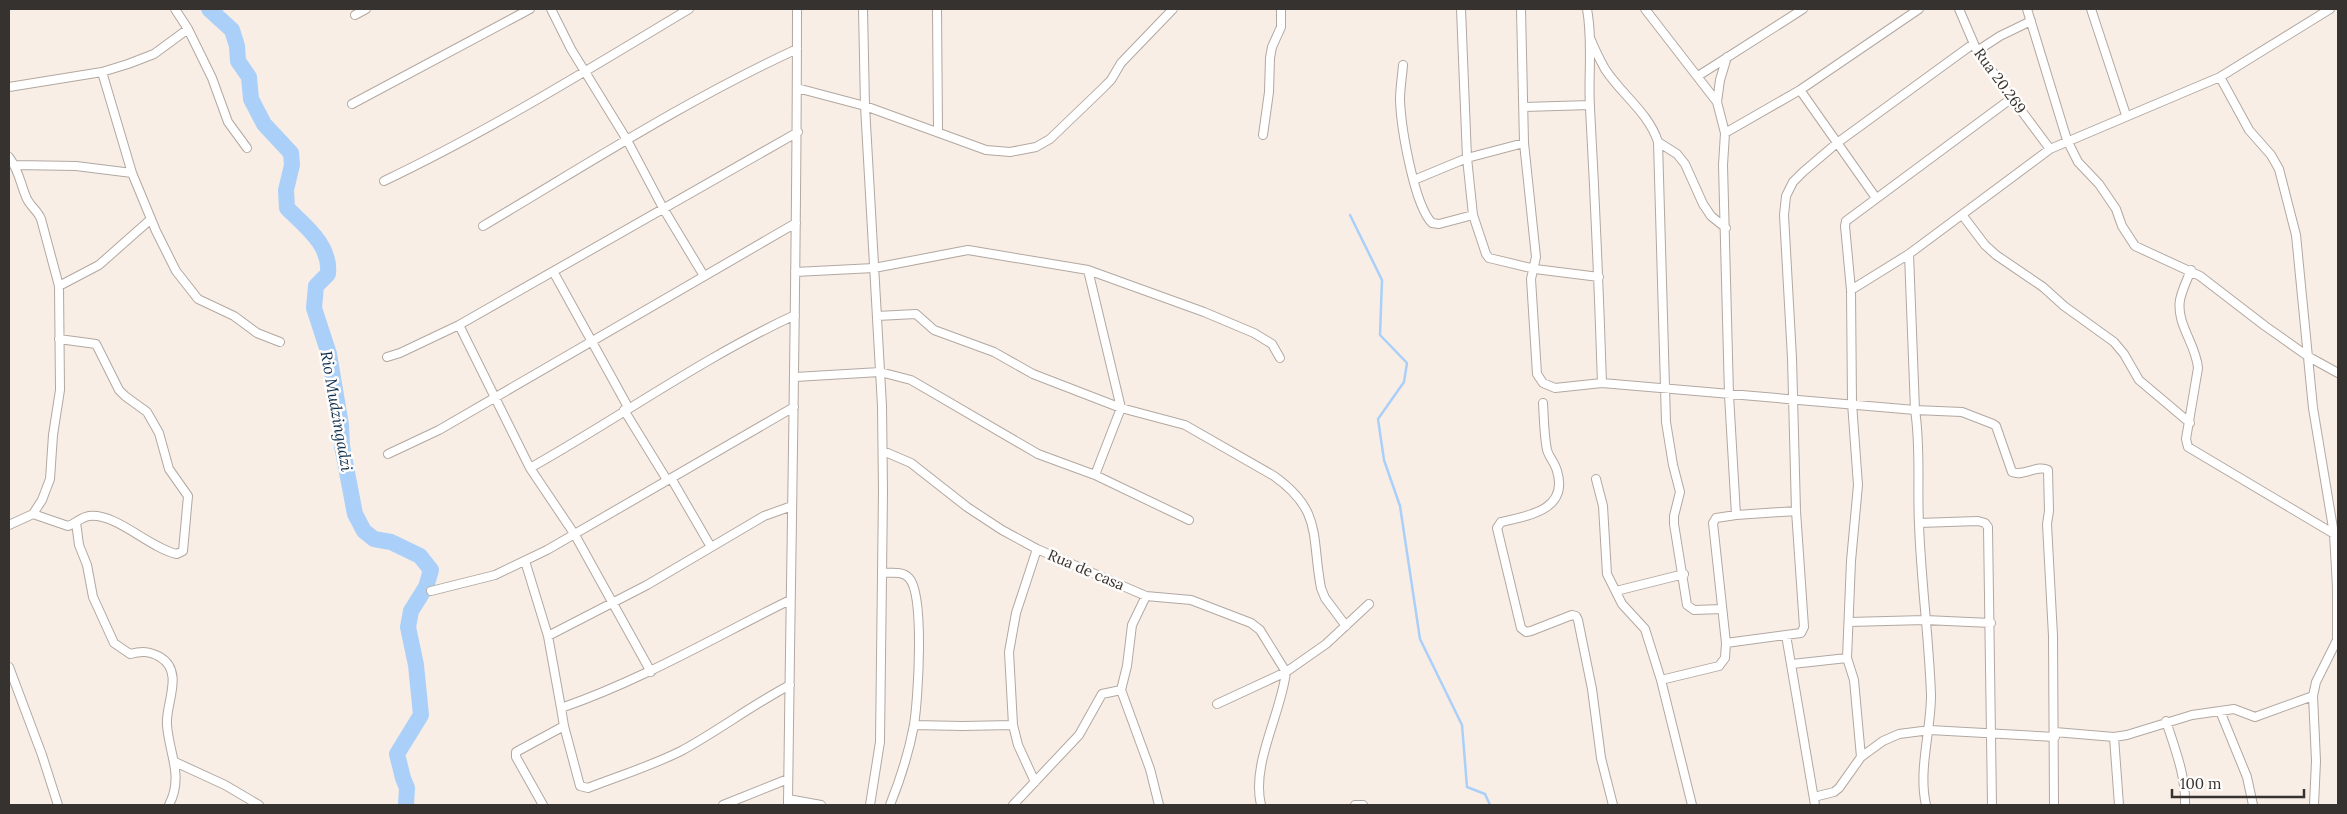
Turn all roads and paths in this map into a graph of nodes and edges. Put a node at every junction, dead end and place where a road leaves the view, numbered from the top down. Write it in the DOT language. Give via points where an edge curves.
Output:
graph roads {
  1 [pos="175,9"];
  2 [pos="366,9"];
  3 [pos="530,9"];
  4 [pos="551,9"];
  5 [pos="689,9"];
  6 [pos="797,9"];
  7 [pos="862,9"];
  8 [pos="937,9"];
  9 [pos="1173,9"];
  10 [pos="1281,9"];
  11 [pos="1462,9"];
  12 [pos="1521,9"];
  13 [pos="1587,9"];
  14 [pos="1645,9"];
  15 [pos="1803,9"];
  16 [pos="1919,9"];
  17 [pos="1959,9"];
  18 [pos="2028,9"];
  19 [pos="2091,9"];
  20 [pos="2327,10"];
  21 [pos="354,15"];
  22 [pos="2031,21"];
  23 [pos="188,30"];
  24 [pos="1591,40"];
  25 [pos="1975,48"];
  26 [pos="797,49"];
  27 [pos="1727,58"];
  28 [pos="1403,65"];
  29 [pos="102,72"];
  30 [pos="587,72"];
  31 [pos="1698,76"];
  32 [pos="2220,77"];
  33 [pos="9,87"];
  34 [pos="796,88"];
  35 [pos="1800,90"];
  36 [pos="2012,98"];
  37 [pos="1717,102"];
  38 [pos="352,104"];
  39 [pos="1590,105"];
  40 [pos="865,106"];
  41 [pos="1524,108"];
  42 [pos="2126,115"];
  43 [pos="938,130"];
  44 [pos="798,132"];
  45 [pos="1725,133"];
  46 [pos="1263,135"];
  47 [pos="628,140"];
  48 [pos="2067,140"];
  49 [pos="1658,142"];
  50 [pos="1524,143"];
  51 [pos="1837,143"];
  52 [pos="247,148"];
  53 [pos="2050,149"];
  54 [pos="9,157"];
  55 [pos="1467,158"];
  56 [pos="15,165"];
  57 [pos="132,173"];
  58 [pos="1414,180"];
  59 [pos="384,181"];
  60 [pos="1876,198"];
  61 [pos="663,208"];
  62 [pos="1473,215"];
  63 [pos="1963,216"];
  64 [pos="151,219"];
  65 [pos="796,223"];
  66 [pos="483,226"];
  67 [pos="1726,228"];
  68 [pos="1909,254"];
  69 [pos="874,268"];
  70 [pos="1534,269"];
  71 [pos="1088,270"];
  72 [pos="2191,270"];
  73 [pos="554,272"];
  74 [pos="796,272"];
  75 [pos="704,276"];
  76 [pos="1599,277"];
  77 [pos="59,286"];
  78 [pos="1851,290"];
  79 [pos="795,314"];
  80 [pos="877,316"];
  81 [pos="460,325"];
  82 [pos="59,339"];
  83 [pos="591,341"];
  84 [pos="280,342"];
  85 [pos="387,357"];
  86 [pos="2309,357"];
  87 [pos="1280,358"];
  88 [pos="880,372"];
  89 [pos="2338,373"];
  90 [pos="795,377"];
  91 [pos="1602,383"];
  92 [pos="1666,388"];
  93 [pos="1729,395"];
  94 [pos="496,396"];
  95 [pos="1792,398"];
  96 [pos="1542,403"];
  97 [pos="1852,403"];
  98 [pos="794,407"];
  99 [pos="1122,408"];
  100 [pos="626,409"];
  101 [pos="1915,410"];
  102 [pos="2190,423"];
  103 [pos="883,450"];
  104 [pos="388,454"];
  105 [pos="530,468"];
  106 [pos="1095,475"];
  107 [pos="669,479"];
  108 [pos="1596,480"];
  109 [pos="792,506"];
  110 [pos="1796,511"];
  111 [pos="33,514"];
  112 [pos="1736,515"];
  113 [pos="1189,520"];
  114 [pos="76,522"];
  115 [pos="1919,523"];
  116 [pos="9,525"];
  117 [pos="575,535"];
  118 [pos="2336,535"];
  119 [pos="711,547"];
  120 [pos="1037,549"];
  121 [pos="525,561"];
  122 [pos="883,573"];
  123 [pos="1684,574"];
  124 [pos="430,591"];
  125 [pos="1616,591"];
  126 [pos="1146,596"];
  127 [pos="790,600"];
  128 [pos="612,603"];
  129 [pos="1369,604"];
  130 [pos="1722,609"];
  131 [pos="1925,620"];
  132 [pos="1849,622"];
  133 [pos="1991,623"];
  134 [pos="1346,626"];
  135 [pos="1786,635"];
  136 [pos="548,636"];
  137 [pos="1726,643"];
  138 [pos="1847,658"];
  139 [pos="1792,664"];
  140 [pos="9,667"];
  141 [pos="651,672"];
  142 [pos="1286,672"];
  143 [pos="1661,680"];
  144 [pos="790,685"];
  145 [pos="1121,690"];
  146 [pos="2313,696"];
  147 [pos="1217,704"];
  148 [pos="561,708"];
  149 [pos="2220,711"];
  150 [pos="2166,721"];
  151 [pos="914,724"];
  152 [pos="1013,725"];
  153 [pos="564,726"];
  154 [pos="1930,730"];
  155 [pos="1992,734"];
  156 [pos="2055,735"];
  157 [pos="2114,737"];
  158 [pos="1861,757"];
  159 [pos="175,762"];
  160 [pos="788,779"];
  161 [pos="1035,782"];
  162 [pos="1814,801"];
  163 [pos="788,802"];
  164 [pos="58,805"];
  165 [pos="169,805"];
  166 [pos="259,805"];
  167 [pos="543,805"];
  168 [pos="723,805"];
  169 [pos="820,805"];
  170 [pos="870,805"];
  171 [pos="890,805"];
  172 [pos="1013,805"];
  173 [pos="1158,805"];
  174 [pos="1261,805"];
  175 [pos="1355,805"];
  176 [pos="1363,805"];
  177 [pos="1613,805"];
  178 [pos="1692,805"];
  179 [pos="1926,805"];
  180 [pos="1992,805"];
  181 [pos="2054,805"];
  182 [pos="2119,805"];
  183 [pos="2186,805"];
  184 [pos="2254,805"];
  185 [pos="2314,805"];
  1 -- 23 [label="street"];
  2 -- 21 [label="street"];
  3 -- 38 [label="street"];
  4 -- 30 [label="street"];
  5 -- 30 [label="street"];
  6 -- 26 [label="street"];
  7 -- 40 [label="street"];
  8 -- 43 [label="street"];
  9 -- 43 [label="street" via="1121,62 1102,90 1044,144 995,152"];
  10 -- 46 [label="street" via="1281,27 1270,58"];
  11 -- 55 [label="street"];
  12 -- 41 [label="street"];
  13 -- 24 [label="street"];
  14 -- 31 [label="street"];
  15 -- 27 [label="street"];
  16 -- 35 [label="street"];
  17 -- 25 [label="street, Rua 20.269"];
  18 -- 22 [label="street"];
  19 -- 42 [label="street"];
  20 -- 32 [label="street"];
  22 -- 25 [label="street"];
  22 -- 48 [label="street"];
  23 -- 29 [label="street" via="154,54"];
  23 -- 52 [label="street" via="212,78 228,122"];
  24 -- 39 [label="street"];
  24 -- 49 [label="street" via="1606,69 1645,117"];
  25 -- 36 [label="street, Rua 20.269"];
  25 -- 51 [label="street"];
  26 -- 34 [label="street"];
  26 -- 47 [label="street" via="755,68"];
  27 -- 31 [label="street"];
  27 -- 37 [label="street"];
  28 -- 58 [label="street" via="1402,121"];
  29 -- 33 [label="street"];
  29 -- 57 [label="street"];
  30 -- 47 [label="street"];
  30 -- 59 [label="street" via="435,157"];
  31 -- 37 [label="street"];
  32 -- 42 [label="street"];
  32 -- 86 [label="street" via="2249,130 2279,169 2296,235"];
  34 -- 40 [label="street"];
  34 -- 44 [label="street"];
  35 -- 45 [label="street"];
  35 -- 51 [label="street"];
  36 -- 53 [label="street, Rua 20.269"];
  36 -- 60 [label="street"];
  37 -- 45 [label="street"];
  39 -- 41 [label="street"];
  39 -- 76 [label="street"];
  40 -- 43 [label="street"];
  40 -- 69 [label="street"];
  41 -- 50 [label="street"];
  42 -- 48 [label="street"];
  44 -- 61 [label="street"];
  44 -- 65 [label="street"];
  45 -- 67 [label="street"];
  47 -- 61 [label="street"];
  47 -- 66 [label="street"];
  48 -- 53 [label="street"];
  48 -- 72 [label="street" via="2078,162 2116,209 2135,246"];
  49 -- 67 [label="street" via="1681,159 1703,204 1711,216"];
  49 -- 92 [label="street"];
  50 -- 55 [label="street"];
  50 -- 70 [label="street" via="1536,257"];
  51 -- 60 [label="street"];
  51 -- 95 [label="street" via="1793,182 1786,196 1784,215"];
  53 -- 63 [label="street"];
  54 -- 56 [label="street"];
  55 -- 58 [label="street"];
  55 -- 62 [label="street"];
  56 -- 57 [label="street" via="76,166"];
  56 -- 77 [label="street" via="27,199 41,219"];
  57 -- 64 [label="street"];
  58 -- 62 [label="street" via="1420,204 1432,223"];
  60 -- 78 [label="street" via="1852,216 1845,226"];
  61 -- 73 [label="street"];
  61 -- 75 [label="street"];
  62 -- 70 [label="street" via="1488,258"];
  63 -- 68 [label="street"];
  63 -- 102 [label="street" via="1996,255 2114,342 2139,380"];
  64 -- 77 [label="street" via="99,265"];
  64 -- 84 [label="street" via="176,271 192,294 234,316 257,333"];
  65 -- 74 [label="street"];
  65 -- 75 [label="street"];
  67 -- 93 [label="street"];
  68 -- 78 [label="street"];
  68 -- 101 [label="street"];
  69 -- 71 [label="street" via="968,250"];
  69 -- 74 [label="street"];
  69 -- 80 [label="street"];
  70 -- 76 [label="street"];
  70 -- 91 [label="street" via="1531,279 1537,374 1543,383 1555,388"];
  71 -- 87 [label="street" via="1254,333 1272,344"];
  71 -- 99 [label="street"];
  72 -- 86 [label="street"];
  72 -- 102 [label="street" via="2180,299 2180,312 2198,368"];
  73 -- 81 [label="street"];
  73 -- 83 [label="street"];
  74 -- 79 [label="street"];
  75 -- 83 [label="street"];
  76 -- 91 [label="street"];
  77 -- 82 [label="street"];
  78 -- 97 [label="street"];
  79 -- 90 [label="street"];
  79 -- 100 [label="street" via="740,342"];
  80 -- 88 [label="street"];
  80 -- 99 [label="street" via="916,314 934,330 994,352 1033,374"];
  81 -- 85 [label="street"];
  81 -- 94 [label="street"];
  82 -- 111 [label="street" via="60,390 50,479"];
  82 -- 114 [label="street" via="96,344 119,390 147,412 159,433 169,470 188,496 183,551 177,554 160,549 120,524 93,516"];
  83 -- 94 [label="street"];
  83 -- 100 [label="street"];
  86 -- 89 [label="street"];
  86 -- 118 [label="street" via="2313,408"];
  88 -- 90 [label="street"];
  88 -- 103 [label="street"];
  88 -- 106 [label="street" via="911,380 1038,454"];
  90 -- 98 [label="street"];
  91 -- 92 [label="street"];
  92 -- 93 [label="street"];
  92 -- 123 [label="street" via="1666,422 1680,492 1674,524"];
  93 -- 95 [label="street"];
  93 -- 112 [label="street"];
  94 -- 104 [label="street" via="439,430"];
  94 -- 105 [label="street"];
  95 -- 97 [label="street"];
  95 -- 110 [label="street"];
  96 -- 177 [label="street" via="1548,452 1557,470 1559,488 1545,510 1501,522 1497,528 1521,628 1531,631 1572,615 1578,620 1601,758"];
  97 -- 101 [label="street"];
  97 -- 132 [label="street" via="1858,485"];
  98 -- 107 [label="street"];
  98 -- 109 [label="street"];
  99 -- 106 [label="street"];
  99 -- 134 [label="street" via="1185,425 1287,485 1306,507 1313,523 1321,588"];
  100 -- 105 [label="street"];
  100 -- 107 [label="street"];
  101 -- 115 [label="street"];
  101 -- 156 [label="street" via="1962,412 1993,424 2012,472 2048,470 2049,511 2046,524"];
  102 -- 118 [label="street" via="2186,438 2188,448"];
  103 -- 120 [label="street, Rua de casa" via="911,463 967,507"];
  103 -- 122 [label="street"];
  105 -- 117 [label="street"];
  106 -- 113 [label="street"];
  107 -- 117 [label="street"];
  107 -- 119 [label="street"];
  108 -- 125 [label="street" via="1604,506 1605,567"];
  109 -- 119 [label="street" via="764,516"];
  109 -- 127 [label="street"];
  110 -- 112 [label="street"];
  110 -- 135 [label="street" via="1804,627 1801,633"];
  111 -- 114 [label="street" via="68,526"];
  111 -- 116 [label="street"];
  112 -- 130 [label="street" via="1716,518 1713,522"];
  114 -- 159 [label="street" via="90,589 114,643 130,654 153,653 172,670 172,700 166,725"];
  115 -- 131 [label="street"];
  115 -- 133 [label="street" via="1985,522 1988,527"];
  117 -- 121 [label="street"];
  117 -- 128 [label="street"];
  118 -- 146 [label="street" via="2337,640 2316,682"];
  119 -- 128 [label="street"];
  120 -- 126 [label="street, Rua de casa"];
  120 -- 152 [label="street" via="1011,637"];
  121 -- 124 [label="street" via="495,575"];
  121 -- 136 [label="street"];
  122 -- 151 [label="street" via="904,574 914,586 919,624"];
  122 -- 170 [label="street" via="880,742"];
  123 -- 125 [label="street"];
  123 -- 130 [label="street" via="1690,608"];
  125 -- 143 [label="street" via="1628,613 1645,629"];
  126 -- 142 [label="street, Rua de casa" via="1190,600 1251,622 1260,630"];
  126 -- 145 [label="street" via="1132,625 1128,666"];
  127 -- 141 [label="street"];
  127 -- 144 [label="street"];
  128 -- 136 [label="street"];
  128 -- 141 [label="street"];
  129 -- 134 [label="street"];
  130 -- 137 [label="street"];
  131 -- 132 [label="street"];
  131 -- 133 [label="street"];
  131 -- 154 [label="street"];
  132 -- 138 [label="street"];
  133 -- 155 [label="street"];
  134 -- 142 [label="street"];
  135 -- 137 [label="street"];
  135 -- 139 [label="street"];
  136 -- 148 [label="street"];
  137 -- 143 [label="street" via="1725,658 1719,666"];
  138 -- 139 [label="street"];
  138 -- 158 [label="street" via="1854,680"];
  139 -- 162 [label="street"];
  140 -- 164 [label="street"];
  141 -- 148 [label="street"];
  142 -- 147 [label="street"];
  142 -- 174 [label="street" via="1263,762 1259,788"];
  143 -- 178 [label="street"];
  144 -- 153 [label="street" via="670,756 588,788 580,786"];
  144 -- 160 [label="street"];
  145 -- 161 [label="street" via="1102,694 1078,735"];
  145 -- 173 [label="street" via="1150,769"];
  146 -- 149 [label="street" via="2256,717 2234,709"];
  146 -- 185 [label="street"];
  148 -- 153 [label="street"];
  149 -- 150 [label="street"];
  149 -- 184 [label="street" via="2247,777"];
  150 -- 157 [label="street"];
  150 -- 183 [label="street" via="2182,769"];
  151 -- 152 [label="street"];
  151 -- 171 [label="street"];
  152 -- 161 [label="street" via="1018,745"];
  153 -- 167 [label="street" via="516,752"];
  154 -- 155 [label="street"];
  154 -- 158 [label="street" via="1899,734"];
  154 -- 179 [label="street" via="1924,764"];
  155 -- 156 [label="street"];
  155 -- 180 [label="street"];
  156 -- 157 [label="street"];
  156 -- 181 [label="street"];
  157 -- 182 [label="street"];
  158 -- 162 [label="street" via="1840,788"];
  159 -- 165 [label="street" via="176,785"];
  159 -- 166 [label="street"];
  160 -- 163 [label="street"];
  160 -- 168 [label="street"];
  161 -- 172 [label="street"];
  163 -- 169 [label="street"];
  175 -- 176 [label="street"];
}
